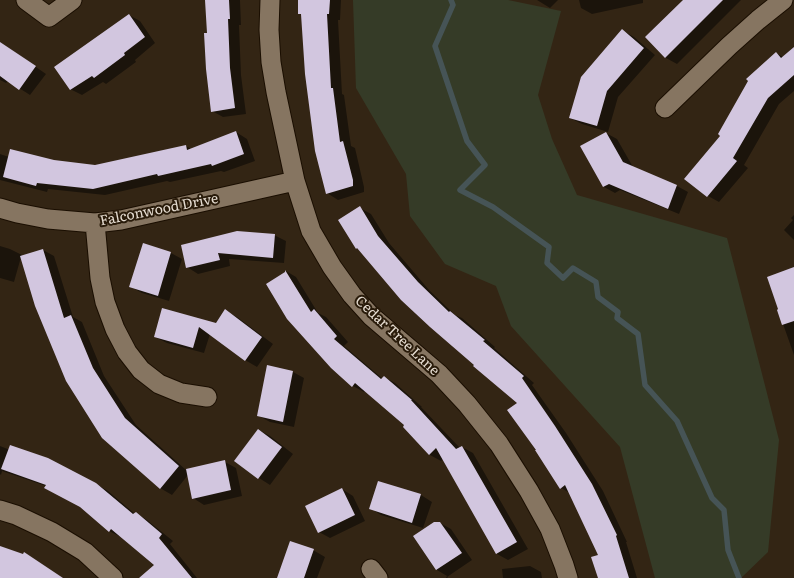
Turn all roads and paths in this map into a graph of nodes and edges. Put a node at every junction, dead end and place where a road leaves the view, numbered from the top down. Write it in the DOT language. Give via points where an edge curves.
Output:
graph roads {
  1 [pos="26,0"];
  2 [pos="72,0"];
  3 [pos="270,0"];
  4 [pos="784,0"];
  5 [pos="665,108"];
  6 [pos="295,181"];
  7 [pos="0,208"];
  8 [pos="95,223"];
  9 [pos="206,397"];
  10 [pos="0,510"];
  11 [pos="113,578"];
  12 [pos="568,578"];
  1 -- 2 [label="street" via="49,17"];
  3 -- 6 [label="street, Cedar Tree Lane" via="272,70"];
  4 -- 5 [label="street" via="729,46"];
  6 -- 8 [label="street, Falconwood Drive" via="121,220"];
  6 -- 12 [label="street, Cedar Tree Lane" via="311,230 332,268 352,295 372,316 439,374 499,444 550,529"];
  7 -- 8 [label="street, Falconwood Drive" via="48,219"];
  8 -- 9 [label="street" via="105,302 127,352 141,370 159,384 181,393"];
  10 -- 11 [label="street" via="52,532 79,548"];
}
